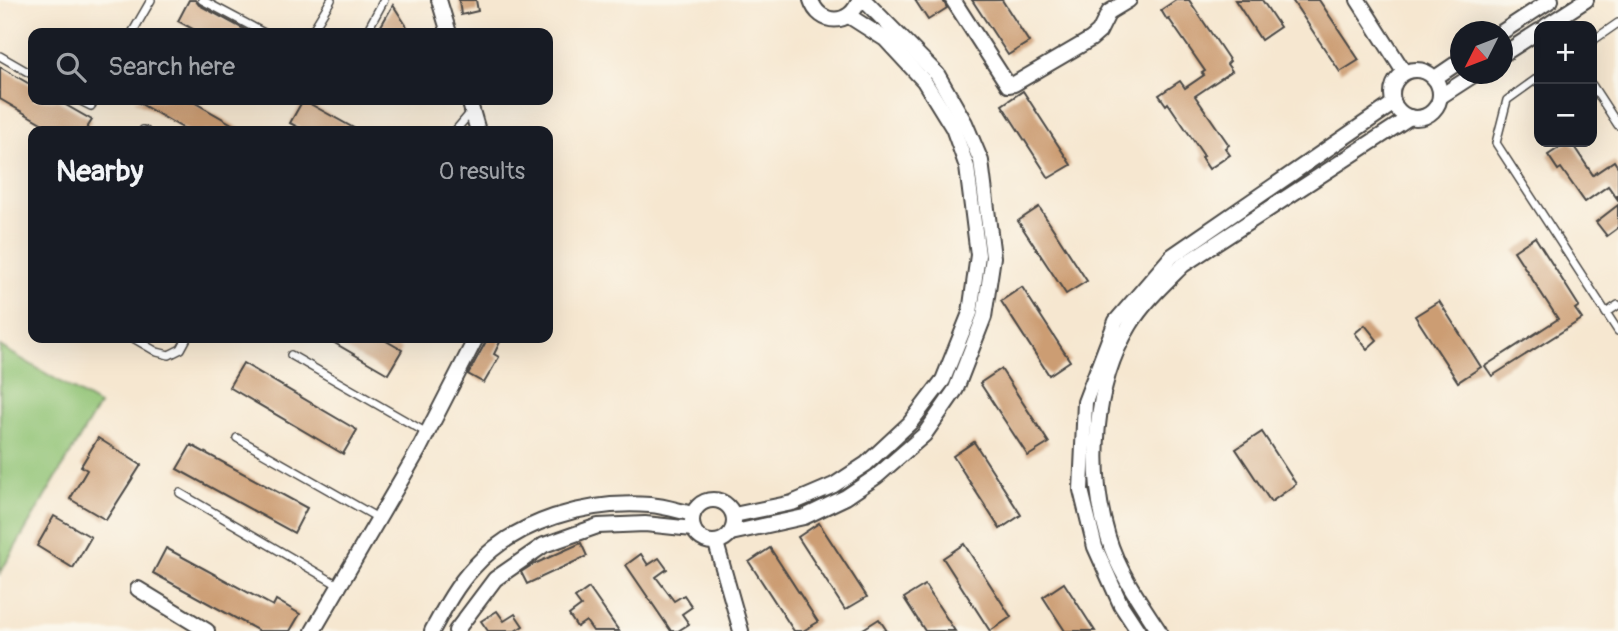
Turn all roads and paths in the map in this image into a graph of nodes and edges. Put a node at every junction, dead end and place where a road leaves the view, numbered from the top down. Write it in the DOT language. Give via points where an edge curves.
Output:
graph roads {
  1 [pos="151,0"];
  2 [pos="202,0"];
  3 [pos="331,0"];
  4 [pos="384,0"];
  5 [pos="439,0"];
  6 [pos="811,0"];
  7 [pos="861,0"];
  8 [pos="953,0"];
  9 [pos="1129,0"];
  10 [pos="1358,0"];
  11 [pos="1551,0"];
  12 [pos="1586,0"];
  13 [pos="849,16"];
  14 [pos="1554,21"];
  15 [pos="1618,23"];
  16 [pos="1513,25"];
  17 [pos="135,28"];
  18 [pos="255,28"];
  19 [pos="314,28"];
  20 [pos="369,28"];
  21 [pos="447,28"];
  22 [pos="1534,34"];
  23 [pos="1597,38"];
  24 [pos="1513,48"];
  25 [pos="0,56"];
  26 [pos="1450,68"];
  27 [pos="28,72"];
  28 [pos="1404,72"];
  29 [pos="1435,78"];
  30 [pos="1534,81"];
  31 [pos="1460,84"];
  32 [pos="1597,93"];
  33 [pos="1441,96"];
  34 [pos="1394,103"];
  35 [pos="470,105"];
  36 [pos="1409,117"];
  37 [pos="1618,125"];
  38 [pos="458,126"];
  39 [pos="476,126"];
  40 [pos="1618,305"];
  41 [pos="1606,313"];
  42 [pos="1618,331"];
  43 [pos="142,343"];
  44 [pos="184,343"];
  45 [pos="473,343"];
  46 [pos="291,355"];
  47 [pos="427,433"];
  48 [pos="237,438"];
  49 [pos="180,493"];
  50 [pos="734,515"];
  51 [pos="379,518"];
  52 [pos="693,522"];
  53 [pos="731,533"];
  54 [pos="716,543"];
  55 [pos="340,586"];
  56 [pos="138,589"];
  57 [pos="207,631"];
  58 [pos="313,631"];
  59 [pos="432,631"];
  60 [pos="456,631"];
  61 [pos="741,631"];
  62 [pos="1138,631"];
  63 [pos="1159,631"];
  1 -- 17 [label="lane"];
  2 -- 18 [label="lane"];
  3 -- 19 [label="lane"];
  4 -- 20 [label="lane"];
  5 -- 21 [label="street"];
  6 -- 13 [label="street" via="827,19"];
  7 -- 13 [label="street"];
  7 -- 53 [label="street" via="937,74 981,161 993,257 984,317 956,389 924,435 877,476 804,517"];
  8 -- 9 [label="street" via="1008,85 1091,38 1109,12"];
  10 -- 28 [label="street"];
  11 -- 16 [label="street"];
  12 -- 14 [label="street"];
  13 -- 50 [label="street" via="885,39 917,72 953,128 967,167 978,255 970,313 943,380 910,423 866,464 834,485 792,503"];
  15 -- 23 [label="lane"];
  22 -- 24 [label="street"];
  25 -- 27 [label="lane"];
  26 -- 29 [label="street"];
  28 -- 29 [label="street" via="1420,70"];
  28 -- 34 [label="street" via="1394,85"];
  29 -- 33 [label="street"];
  30 -- 41 [label="lane" via="1507,100 1496,143"];
  31 -- 33 [label="street"];
  32 -- 37 [label="lane"];
  33 -- 36 [label="street" via="1431,114"];
  34 -- 36 [label="street"];
  34 -- 62 [label="street" via="1172,256 1116,321 1085,402 1081,490 1095,547"];
  35 -- 38 [label="lane"];
  35 -- 39 [label="street"];
  36 -- 63 [label="street" via="1183,265 1130,326 1101,401 1097,486 1108,539"];
  40 -- 41 [label="lane"];
  41 -- 42 [label="lane"];
  43 -- 44 [label="lane" via="169,355"];
  45 -- 47 [label="street"];
  46 -- 47 [label="lane"];
  47 -- 51 [label="street"];
  48 -- 51 [label="lane"];
  49 -- 55 [label="lane"];
  50 -- 52 [label="street" via="727,504 714,500 701,503"];
  50 -- 53 [label="street"];
  51 -- 55 [label="street"];
  52 -- 54 [label="street" via="702,540"];
  52 -- 59 [label="street" via="651,505 599,505 553,517 510,536 473,567"];
  52 -- 60 [label="street" via="598,526 544,545 495,579"];
  53 -- 54 [label="street"];
  54 -- 61 [label="street"];
  55 -- 58 [label="street"];
  56 -- 57 [label="street"];
}
